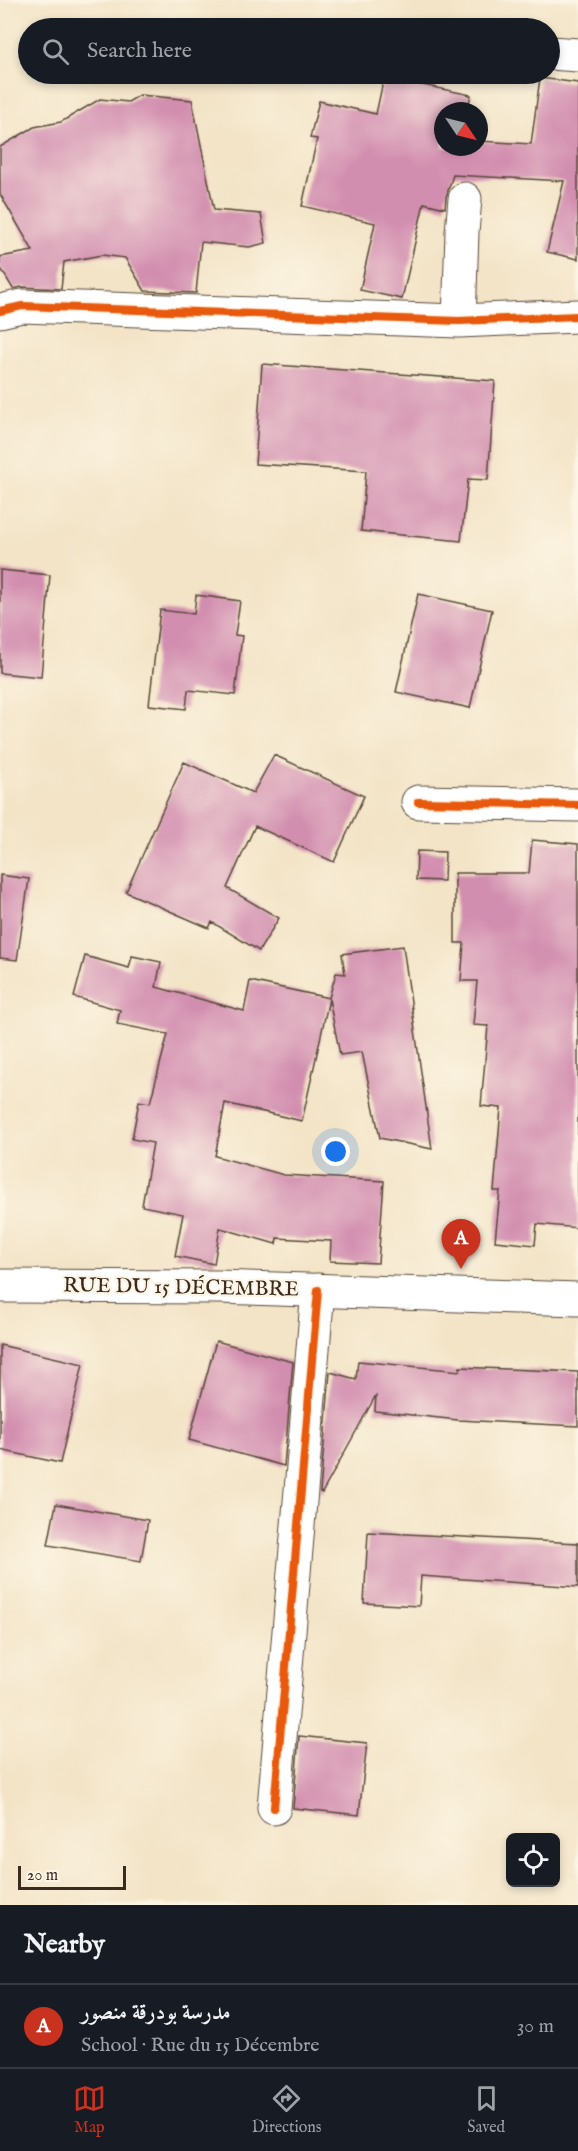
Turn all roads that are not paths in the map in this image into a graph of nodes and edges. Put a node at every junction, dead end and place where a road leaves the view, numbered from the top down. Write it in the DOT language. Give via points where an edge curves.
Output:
graph roads {
  1 [pos="560,54"];
  2 [pos="578,55"];
  3 [pos="465,199"];
  4 [pos="0,310"];
  5 [pos="578,316"];
  6 [pos="459,321"];
  7 [pos="418,802"];
  8 [pos="578,805"];
  9 [pos="0,1286"];
  10 [pos="318,1290"];
  11 [pos="578,1299"];
  12 [pos="274,1808"];
  1 -- 2 [label="street"];
  3 -- 6 [label="street"];
  4 -- 6 [label="street" via="22,306"];
  5 -- 6 [label="street"];
  7 -- 8 [label="street"];
  9 -- 10 [label="street, RUE DU 15 DÉCEMBRE"];
  10 -- 11 [label="street, RUE DU 15 DÉCEMBRE"];
  10 -- 12 [label="street"];
}
